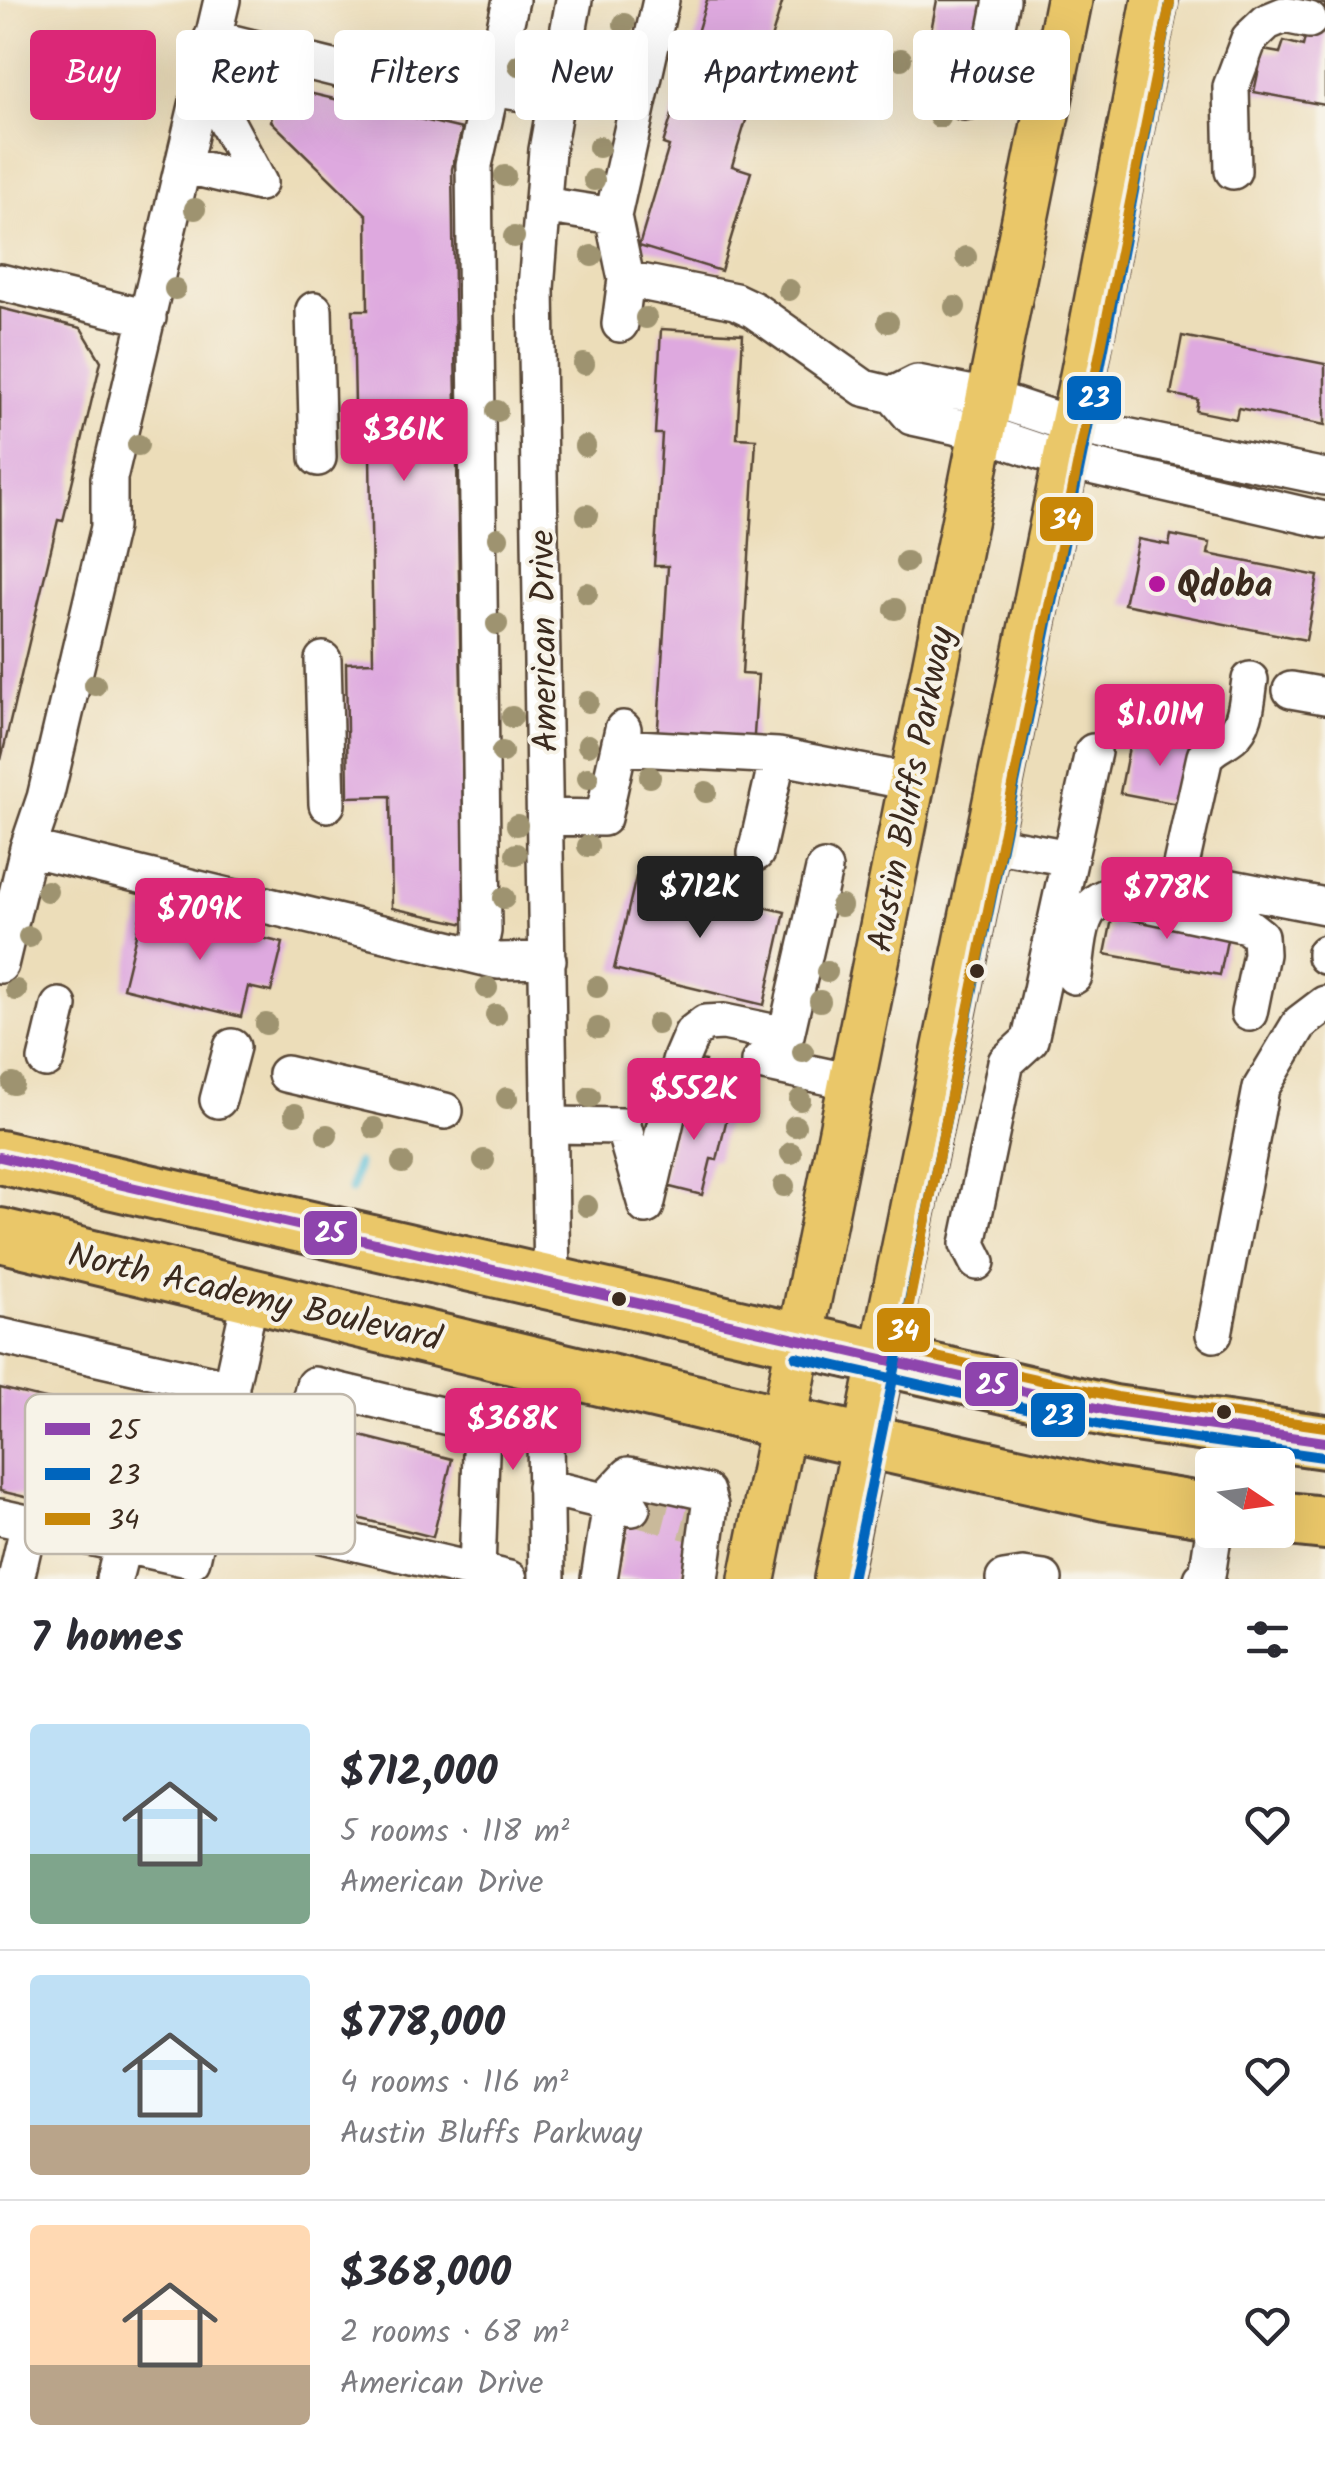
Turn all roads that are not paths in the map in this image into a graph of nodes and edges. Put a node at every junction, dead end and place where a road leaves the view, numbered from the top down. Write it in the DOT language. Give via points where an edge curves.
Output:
graph roads {
  1 [pos="222,0"];
  2 [pos="511,0"];
  3 [pos="574,0"];
  4 [pos="661,0"];
  5 [pos="1002,0"];
  6 [pos="1069,0"];
  7 [pos="1155,0"];
  8 [pos="1309,20"];
  9 [pos="214,30"];
  10 [pos="568,30"];
  11 [pos="996,30"];
  12 [pos="495,71"];
  13 [pos="193,120"];
  14 [pos="225,120"];
  15 [pos="484,120"];
  16 [pos="553,120"];
  17 [pos="183,165"];
  18 [pos="1234,171"];
  19 [pos="543,205"];
  20 [pos="613,216"];
  21 [pos="626,279"];
  22 [pos="0,282"];
  23 [pos="314,310"];
  24 [pos="148,318"];
  25 [pos="620,324"];
  26 [pos="985,415"];
  27 [pos="1068,442"];
  28 [pos="318,458"];
  29 [pos="1325,477"];
  30 [pos="1325,520"];
  31 [pos="323,660"];
  32 [pos="1250,680"];
  33 [pos="1094,752"];
  34 [pos="778,756"];
  35 [pos="912,782"];
  36 [pos="327,804"];
  37 [pos="546,817"];
  38 [pos="985,843"];
  39 [pos="28,848"];
  40 [pos="756,853"];
  41 [pos="1070,858"];
  42 [pos="824,869"];
  43 [pos="1325,906"];
  44 [pos="478,956"];
  45 [pos="548,960"];
  46 [pos="0,965"];
  47 [pos="1074,976"];
  48 [pos="1325,1004"];
  49 [pos="59,1006"];
  50 [pos="1249,1013"];
  51 [pos="786,1036"];
  52 [pos="232,1046"];
  53 [pos="46,1060"];
  54 [pos="286,1074"];
  55 [pos="852,1082"];
  56 [pos="218,1100"];
  57 [pos="446,1111"];
  58 [pos="552,1126"];
  59 [pos="0,1157"];
  60 [pos="0,1235"];
  61 [pos="977,1262"];
  62 [pos="552,1285"];
  63 [pos="251,1296"];
  64 [pos="1214,1334"];
  65 [pos="0,1336"];
  66 [pos="798,1342"];
  67 [pos="883,1361"];
  68 [pos="544,1365"];
  69 [pos="231,1388"];
  70 [pos="230,1394"];
  71 [pos="312,1394"];
  72 [pos="352,1394"];
  73 [pos="355,1395"];
  74 [pos="784,1423"];
  75 [pos="866,1440"];
  76 [pos="1325,1442"];
  77 [pos="546,1488"];
  78 [pos="622,1505"];
  79 [pos="1195,1509"];
  80 [pos="14,1520"];
  81 [pos="1295,1520"];
  82 [pos="1325,1523"];
  83 [pos="355,1543"];
  84 [pos="1211,1548"];
  85 [pos="120,1554"];
  86 [pos="150,1554"];
  87 [pos="190,1569"];
  88 [pos="493,1575"];
  89 [pos="16,1579"];
  90 [pos="114,1579"];
  91 [pos="547,1579"];
  92 [pos="599,1579"];
  93 [pos="700,1579"];
  94 [pos="752,1579"];
  95 [pos="837,1579"];
  96 [pos="1004,1579"];
  97 [pos="1044,1579"];
  98 [pos="1202,1579"];
  1 -- 9 [label="street"];
  2 -- 12 [label="street"];
  3 -- 10 [label="street, American Drive"];
  4 -- 20 [label="street"];
  5 -- 11 [label="street"];
  6 -- 26 [label="main road, Austin Bluffs Parkway"];
  7 -- 27 [label="main road"];
  8 -- 18 [label="street" via="1284,15 1249,39 1230,87"];
  13 -- 17 [label="street"];
  14 -- 17 [label="street" via="259,183"];
  15 -- 44 [label="street" via="474,165 484,931"];
  16 -- 19 [label="street, American Drive"];
  17 -- 24 [label="street"];
  19 -- 20 [label="street"];
  19 -- 37 [label="street, American Drive" via="536,288"];
  20 -- 21 [label="street"];
  21 -- 25 [label="street"];
  21 -- 26 [label="street" via="735,301 864,388 893,395 917,382"];
  22 -- 24 [label="street"];
  23 -- 28 [label="street"];
  24 -- 39 [label="street" via="110,478 110,527"];
  26 -- 27 [label="street"];
  26 -- 35 [label="main road, Austin Bluffs Parkway"];
  27 -- 29 [label="street"];
  27 -- 30 [label="street"];
  27 -- 38 [label="main road"];
  31 -- 36 [label="street"];
  32 -- 43 [label="street" via="1241,725 1205,756 1184,879"];
  33 -- 41 [label="street"];
  34 -- 35 [label="street"];
  34 -- 37 [label="street" via="621,738 603,818"];
  34 -- 40 [label="street"];
  35 -- 55 [label="main road, Austin Bluffs Parkway"];
  37 -- 45 [label="street, American Drive"];
  38 -- 41 [label="street"];
  38 -- 67 [label="main road"];
  39 -- 44 [label="street"];
  39 -- 46 [label="street"];
  41 -- 61 [label="street" via="1030,1040 1006,1062 968,1244"];
  42 -- 51 [label="street"];
  44 -- 45 [label="street"];
  45 -- 58 [label="street, American Drive"];
  47 -- 50 [label="street" via="1085,913 1109,896 1246,925 1260,936"];
  48 -- 64 [label="street" via="1300,1023 1261,1088"];
  49 -- 53 [label="street"];
  51 -- 55 [label="street" via="759,1062"];
  51 -- 58 [label="street" via="724,1022 692,1033 646,1206 623,1126"];
  52 -- 56 [label="street"];
  54 -- 57 [label="street"];
  55 -- 66 [label="main road, Austin Bluffs Parkway"];
  58 -- 62 [label="street, American Drive"];
  59 -- 62 [label="highway"];
  60 -- 63 [label="highway, North Academy Boulevard"];
  62 -- 66 [label="highway"];
  63 -- 68 [label="highway, North Academy Boulevard"];
  63 -- 69 [label="street"];
  65 -- 69 [label="street"];
  66 -- 67 [label="highway"];
  66 -- 74 [label="main road, Austin Bluffs Parkway"];
  67 -- 75 [label="main road"];
  67 -- 76 [label="highway" via="1114,1412"];
  68 -- 74 [label="highway, North Academy Boulevard"];
  68 -- 77 [label="street"];
  69 -- 70 [label="street"];
  71 -- 72 [label="street" via="314,1385"];
  73 -- 88 [label="street" via="482,1424"];
  74 -- 75 [label="highway, North Academy Boulevard"];
  74 -- 94 [label="main road, Austin Bluffs Parkway"];
  75 -- 79 [label="highway, North Academy Boulevard"];
  75 -- 95 [label="main road"];
  77 -- 78 [label="street"];
  77 -- 91 [label="street"];
  78 -- 92 [label="street"];
  78 -- 93 [label="street" via="613,1492 628,1476 706,1492"];
  80 -- 89 [label="street"];
  81 -- 82 [label="highway"];
  83 -- 88 [label="street"];
  84 -- 98 [label="street"];
  85 -- 90 [label="street"];
  86 -- 87 [label="street"];
  96 -- 97 [label="street"];
}
